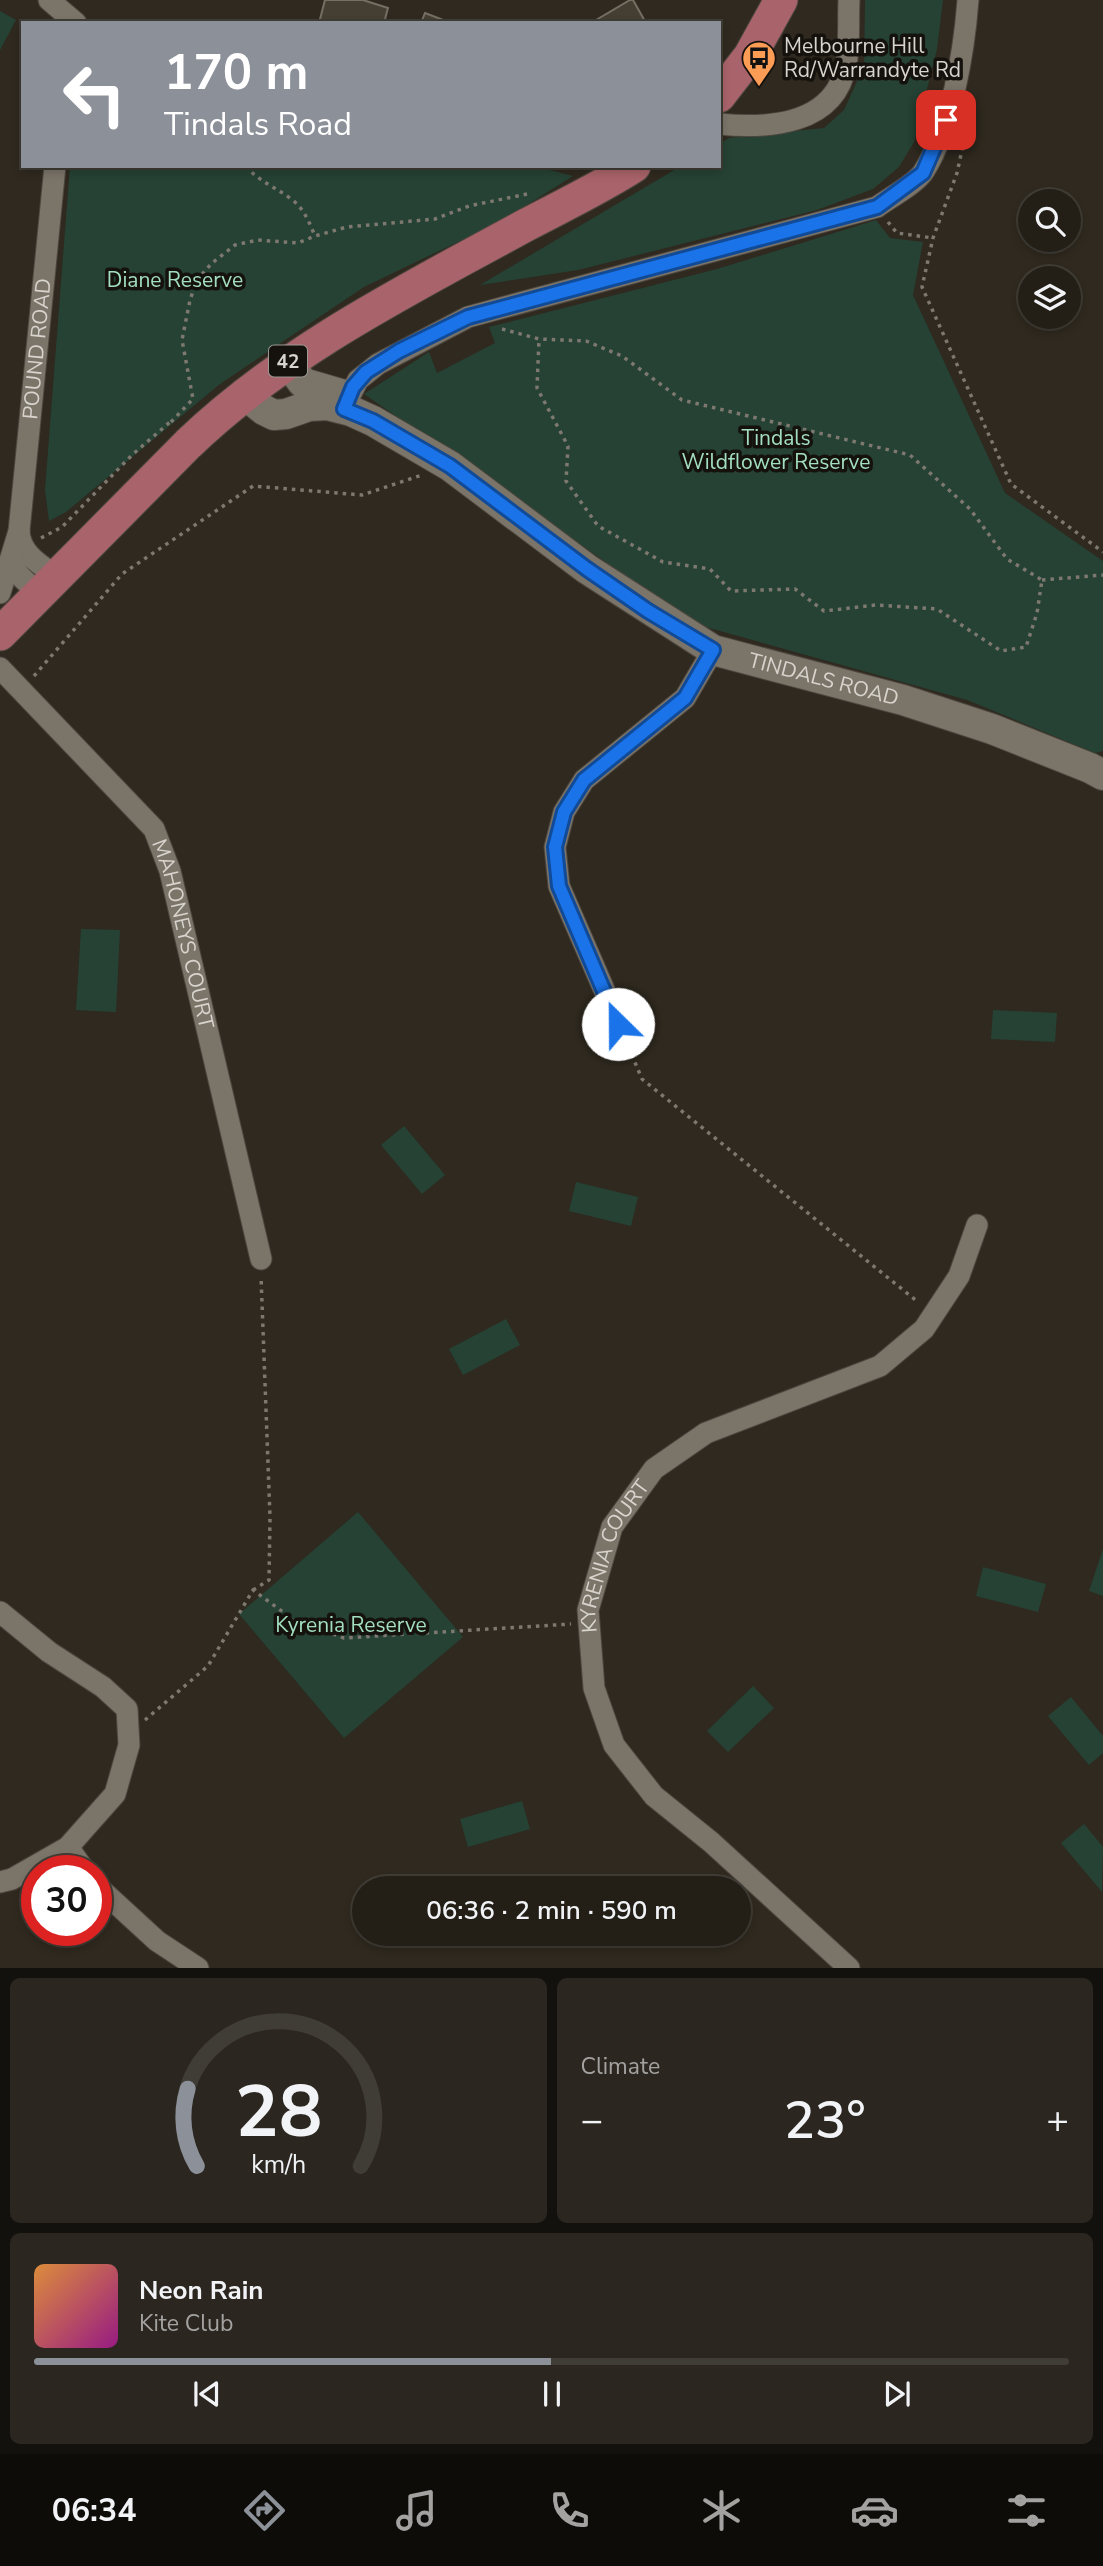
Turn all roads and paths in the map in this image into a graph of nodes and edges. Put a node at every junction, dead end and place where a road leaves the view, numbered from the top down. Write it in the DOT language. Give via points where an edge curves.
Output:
graph roads {
  1 [pos="46,0"];
  2 [pos="781,0"];
  3 [pos="849,0"];
  4 [pos="968,0"];
  5 [pos="54,21"];
  6 [pos="73,21"];
  7 [pos="721,93"];
  8 [pos="968,122"];
  9 [pos="721,124"];
  10 [pos="55,168"];
  11 [pos="248,168"];
  12 [pos="630,168"];
  13 [pos="537,192"];
  14 [pos="877,207"];
  15 [pos="315,236"];
  16 [pos="933,238"];
  17 [pos="477,314"];
  18 [pos="539,339"];
  19 [pos="287,362"];
  20 [pos="244,394"];
  21 [pos="347,403"];
  22 [pos="191,412"];
  23 [pos="170,422"];
  24 [pos="439,459"];
  25 [pos="19,531"];
  26 [pos="1103,552"];
  27 [pos="13,553"];
  28 [pos="1103,575"];
  29 [pos="1042,580"];
  30 [pos="48,585"];
  31 [pos="0,593"];
  32 [pos="0,634"];
  33 [pos="713,650"];
  34 [pos="0,668"];
  35 [pos="22,690"];
  36 [pos="1103,775"];
  37 [pos="618,1024"];
  38 [pos="977,1226"];
  39 [pos="261,1259"];
  40 [pos="934,1315"];
  41 [pos="253,1590"];
  42 [pos="0,1612"];
  43 [pos="587,1623"];
  44 [pos="128,1733"];
  45 [pos="68,1847"];
  46 [pos="74,1855"];
  47 [pos="0,1882"];
  48 [pos="112,1900"];
  49 [pos="198,1968"];
  50 [pos="849,1968"];
  1 -- 5 [label="street"];
  1 -- 6 [label="street"];
  2 -- 7 [label="main road" via="750,56"];
  3 -- 9 [label="street" via="846,63 839,86 825,104 808,116 775,124"];
  4 -- 14 [label="street" via="965,45 946,120 923,173"];
  8 -- 16 [label="path" via="957,173"];
  10 -- 25 [label="street, POUND ROAD"];
  11 -- 15 [label="path" via="292,199"];
  12 -- 19 [label="main road, 42" via="377,307"];
  13 -- 15 [label="path" via="469,206 435,219 347,227"];
  14 -- 16 [label="path" via="897,233"];
  14 -- 17 [label="street"];
  15 -- 23 [label="path" via="298,243 258,240 235,245 197,279 182,340 193,400"];
  16 -- 26 [label="path" via="922,288 1011,484"];
  17 -- 18 [label="path" via="492,327"];
  17 -- 21 [label="street" via="387,357 360,377"];
  18 -- 29 [label="path" via="586,341 622,356 682,400 910,455 970,509 1007,559"];
  18 -- 29 [label="path" via="537,388 568,446 566,481 598,526 663,562 710,569 731,591 795,589 824,611 876,604 937,609 1001,651 1026,647"];
  19 -- 20 [label="main road, 42"];
  19 -- 21 [label="main road, TINDALS ROAD" via="303,383"];
  20 -- 21 [label="main road, TINDALS ROAD" via="274,415"];
  20 -- 30 [label="main road, 42"];
  21 -- 24 [label="main road, TINDALS ROAD"];
  22 -- 23 [label="path"];
  23 -- 25 [label="path" via="62,527 43,538"];
  24 -- 33 [label="main road, TINDALS ROAD" via="587,569"];
  24 -- 35 [label="path" via="362,495 253,486 122,574"];
  25 -- 27 [label="street, POUND ROAD"];
  25 -- 30 [label="street"];
  27 -- 30 [label="street" via="14,568 24,580"];
  27 -- 31 [label="street, POUND ROAD"];
  28 -- 29 [label="path"];
  30 -- 32 [label="main road, 42"];
  33 -- 36 [label="main road, TINDALS ROAD" via="903,700 992,729"];
  33 -- 37 [label="street" via="685,698 584,780 564,812 555,847 559,886"];
  34 -- 35 [label="street, MAHONEYS COURT"];
  35 -- 39 [label="street, MAHONEYS COURT" via="154,829 170,871"];
  37 -- 40 [label="path" via="642,1079"];
  38 -- 40 [label="street, KYRENIA COURT" via="959,1276"];
  39 -- 41 [label="path" via="269,1580"];
  40 -- 43 [label="street, KYRENIA COURT" via="880,1366 706,1433 654,1469 612,1527"];
  41 -- 43 [label="path" via="294,1620 344,1638"];
  41 -- 44 [label="path" via="208,1666"];
  42 -- 44 [label="street" via="127,1709"];
  43 -- 50 [label="street, KYRENIA COURT" via="594,1688 614,1745 654,1796"];
  44 -- 45 [label="street" via="115,1794"];
  45 -- 46 [label="street"];
  45 -- 47 [label="street"];
  48 -- 49 [label="street" via="157,1941"];
}
